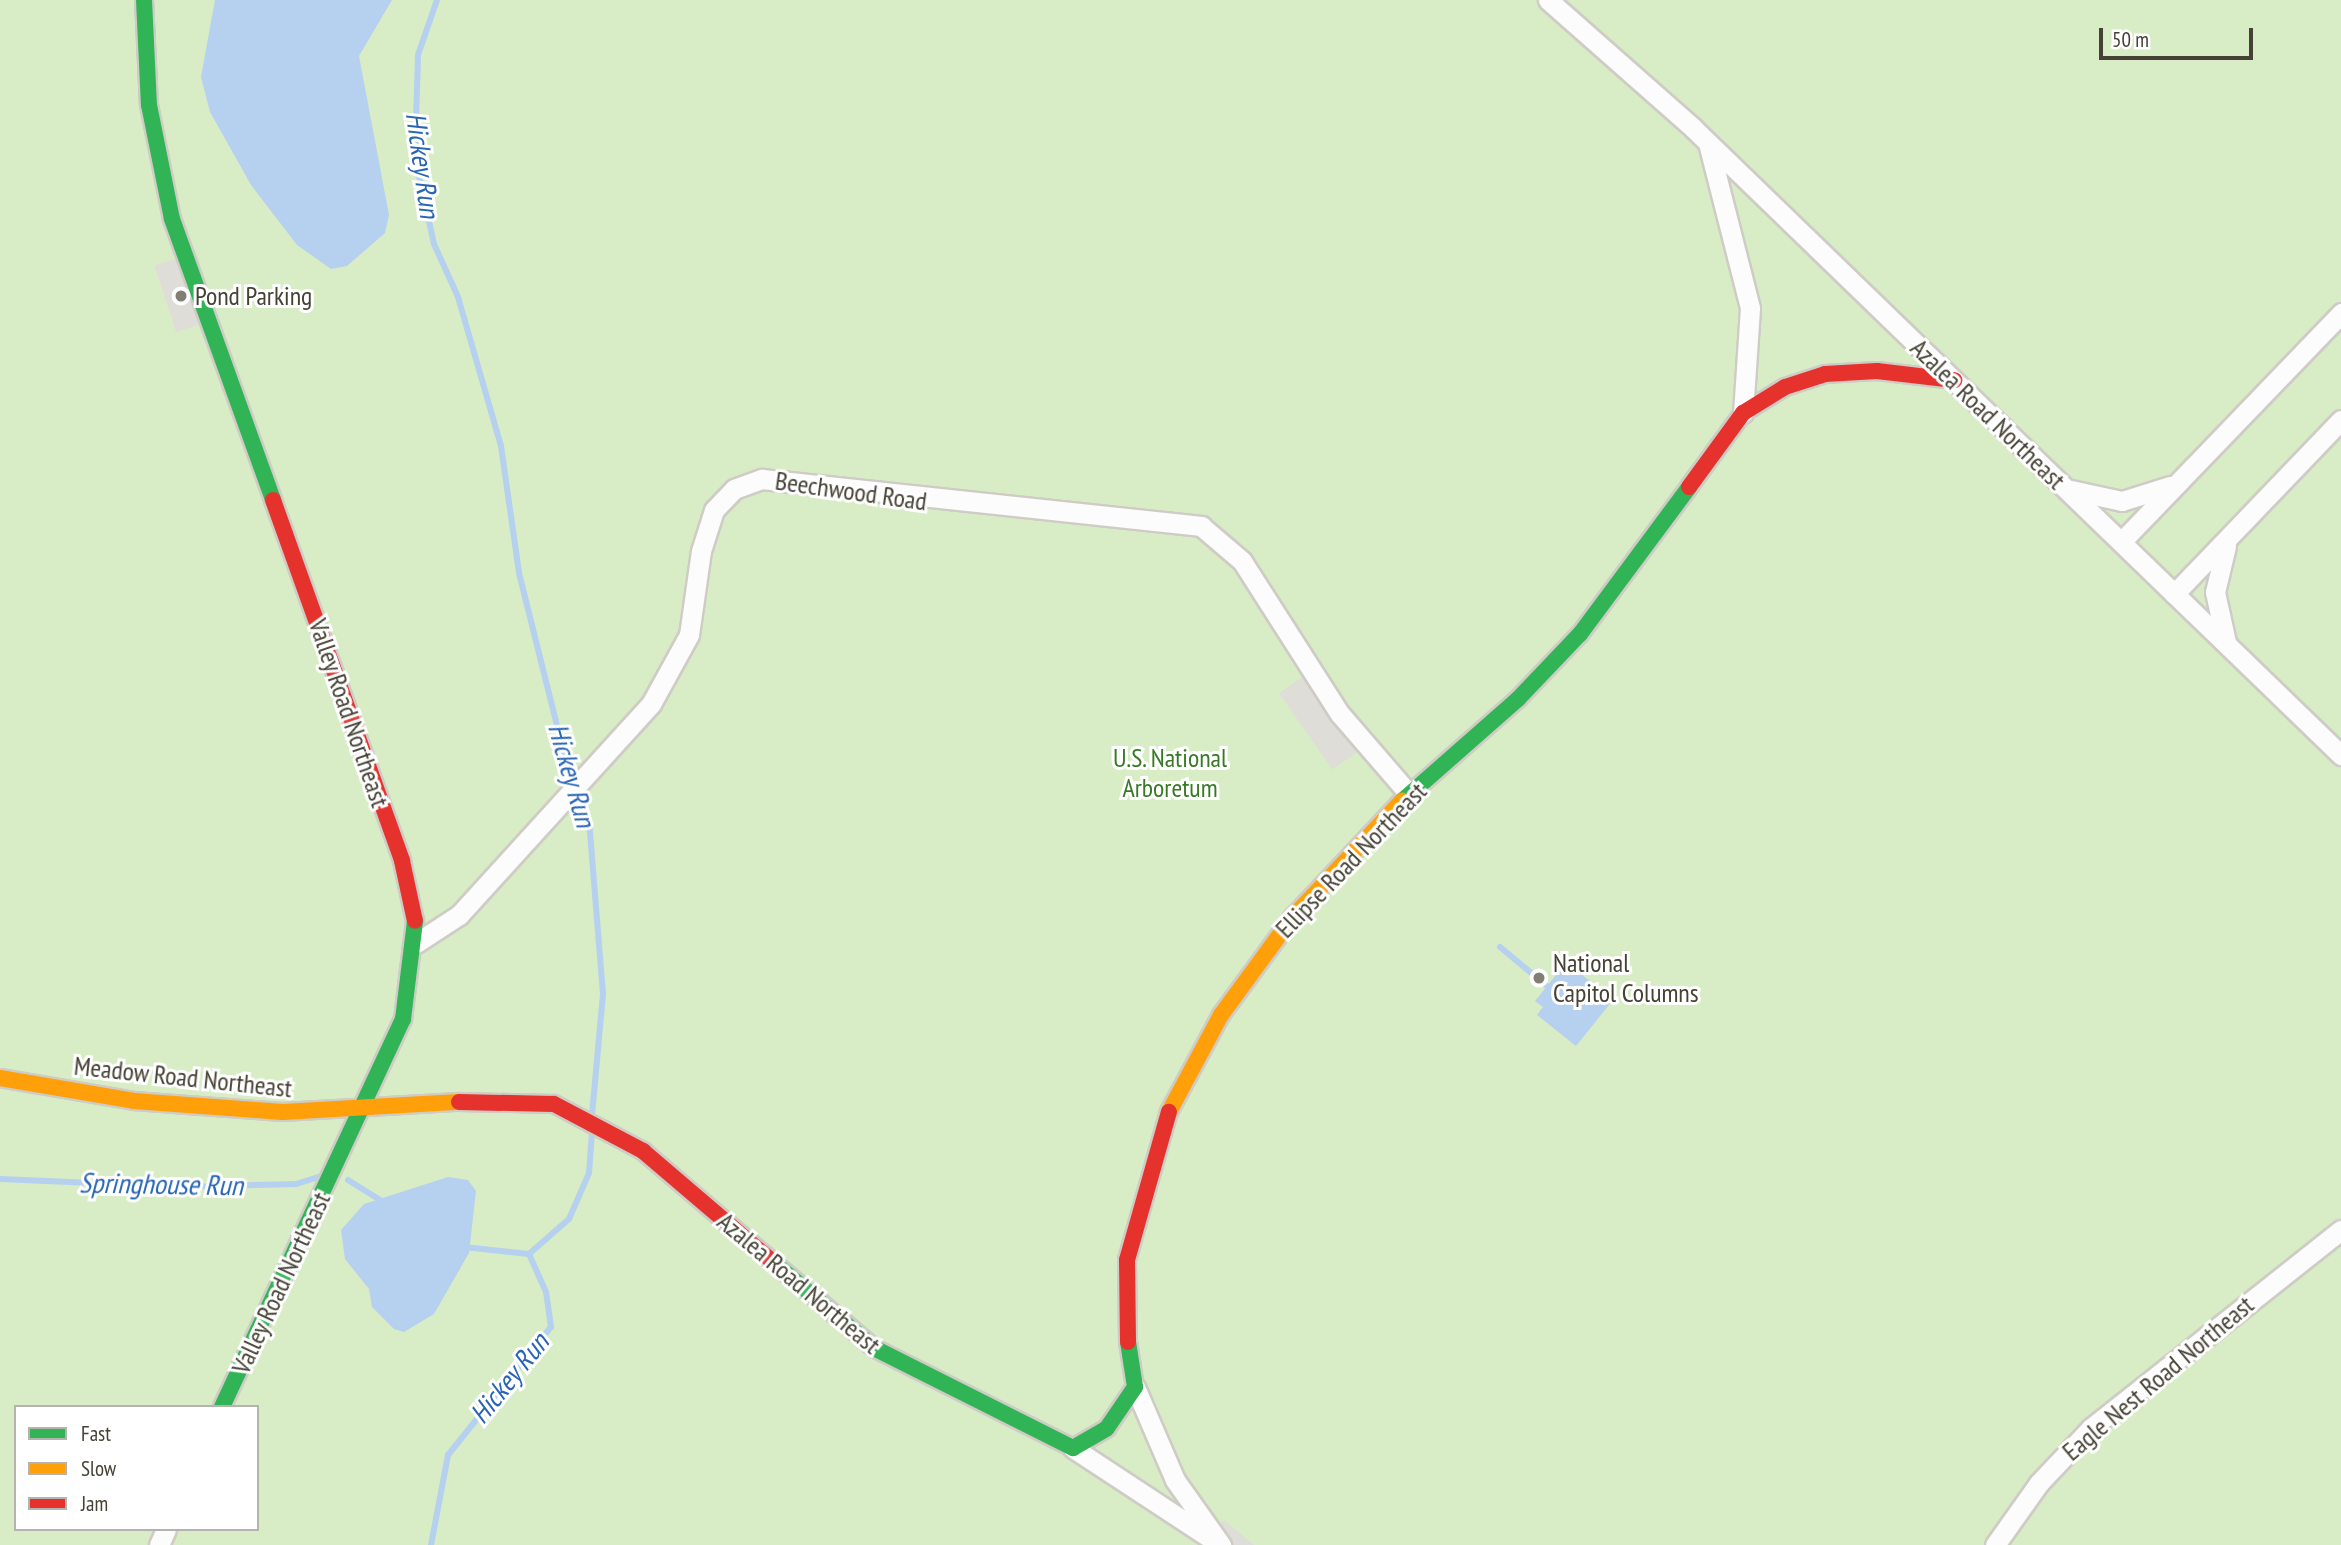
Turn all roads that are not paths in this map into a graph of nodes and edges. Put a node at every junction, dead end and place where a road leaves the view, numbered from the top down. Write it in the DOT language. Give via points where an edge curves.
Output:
graph roads {
  1 [pos="144,0"];
  2 [pos="1548,0"];
  3 [pos="1707,142"];
  4 [pos="2341,313"];
  5 [pos="1954,380"];
  6 [pos="1743,412"];
  7 [pos="2341,420"];
  8 [pos="2182,478"];
  9 [pos="2064,487"];
  10 [pos="2234,532"];
  11 [pos="2121,542"];
  12 [pos="2174,594"];
  13 [pos="2228,646"];
  14 [pos="2341,755"];
  15 [pos="1409,794"];
  16 [pos="416,943"];
  17 [pos="0,1078"];
  18 [pos="362,1108"];
  19 [pos="2341,1230"];
  20 [pos="1135,1387"];
  21 [pos="223,1405"];
  22 [pos="1073,1448"];
  23 [pos="1220,1545"];
  24 [pos="1995,1545"];
  1 -- 16 [label="street, Valley Road Northeast" via="149,105 169,208 402,861"];
  2 -- 3 [label="street, Azalea Road Northeast"];
  3 -- 5 [label="street, Azalea Road Northeast"];
  3 -- 6 [label="street" via="1750,308"];
  4 -- 8 [label="street"];
  5 -- 6 [label="street, Ellipse Road Northeast" via="1877,371 1825,374 1784,387"];
  5 -- 9 [label="street, Azalea Road Northeast"];
  6 -- 15 [label="street, Ellipse Road Northeast" via="1580,635"];
  7 -- 10 [label="street"];
  8 -- 9 [label="street" via="2122,501"];
  8 -- 11 [label="street"];
  9 -- 11 [label="street, Azalea Road Northeast"];
  10 -- 12 [label="street"];
  10 -- 13 [label="street" via="2215,592"];
  11 -- 12 [label="street, Azalea Road Northeast"];
  12 -- 13 [label="street, Azalea Road Northeast"];
  13 -- 14 [label="street, Azalea Road Northeast"];
  15 -- 16 [label="street, Beechwood Road" via="1340,714 1242,561 1201,526 1152,516 912,500 784,478 742,484 714,510 684,648 651,704 446,929"];
  15 -- 20 [label="street, Ellipse Road Northeast" via="1266,950 1215,1024 1171,1105 1140,1197 1127,1260 1125,1319"];
  16 -- 18 [label="street, Valley Road Northeast" via="403,1019"];
  17 -- 18 [label="street, Meadow Road Northeast" via="205,1107 316,1113"];
  18 -- 21 [label="street, Valley Road Northeast"];
  18 -- 22 [label="street, Azalea Road Northeast" via="514,1099 554,1104 624,1138 874,1348"];
  19 -- 24 [label="street, Eagle Nest Road Northeast" via="2091,1428 2039,1483"];
  20 -- 22 [label="street" via="1107,1428"];
  20 -- 23 [label="street, Ellipse Road Northeast" via="1175,1480"];
  22 -- 23 [label="street, Azalea Road Northeast"];
}
